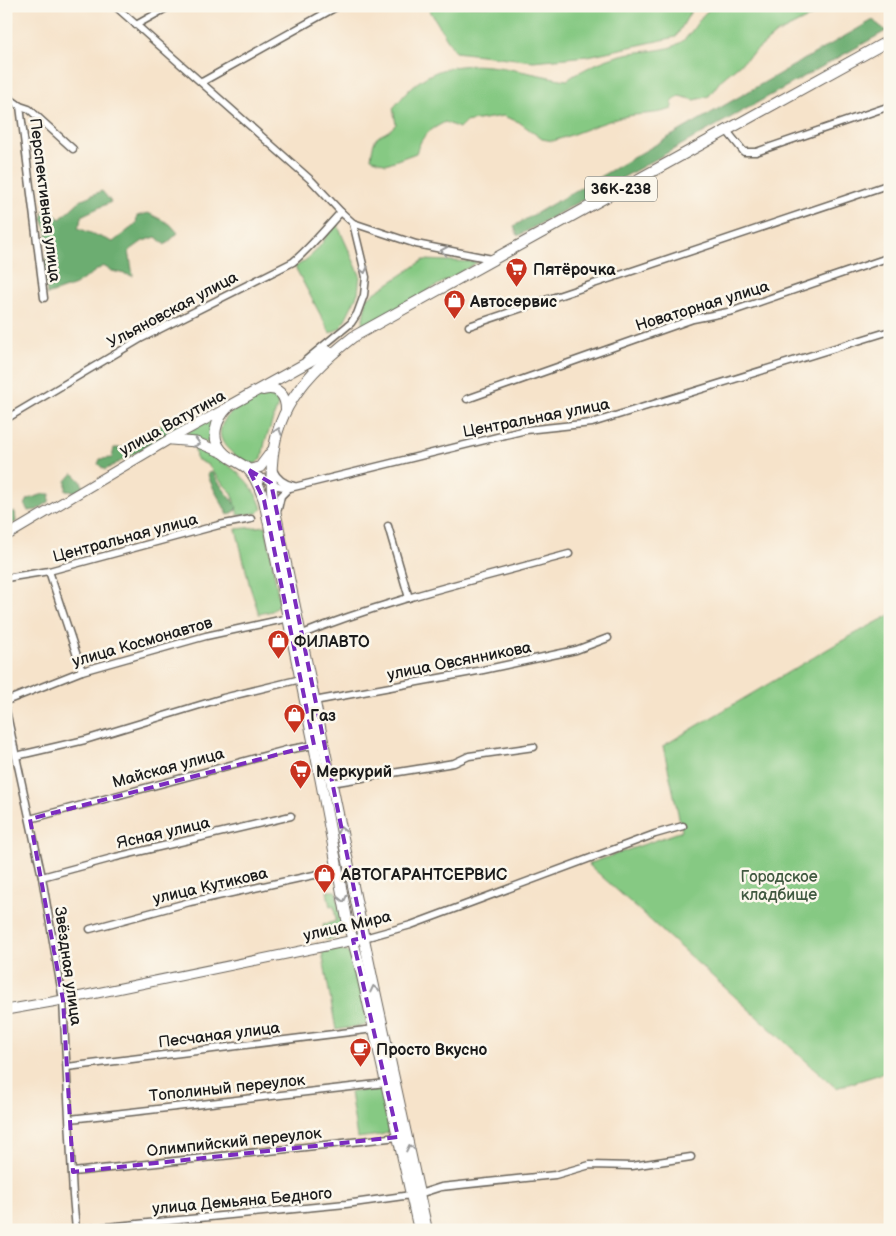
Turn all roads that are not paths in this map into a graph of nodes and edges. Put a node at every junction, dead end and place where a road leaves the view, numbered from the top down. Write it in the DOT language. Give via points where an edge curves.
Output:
graph roads {
  1 [pos="115,6"];
  2 [pos="170,6"];
  3 [pos="338,6"];
  4 [pos="136,25"];
  5 [pos="890,40"];
  6 [pos="202,82"];
  7 [pos="6,96"];
  8 [pos="20,106"];
  9 [pos="890,106"];
  10 [pos="727,131"];
  11 [pos="73,149"];
  12 [pos="890,184"];
  13 [pos="341,212"];
  14 [pos="353,223"];
  15 [pos="890,257"];
  16 [pos="492,259"];
  17 [pos="44,298"];
  18 [pos="469,326"];
  19 [pos="890,331"];
  20 [pos="353,337"];
  21 [pos="297,369"];
  22 [pos="258,390"];
  23 [pos="467,400"];
  24 [pos="229,406"];
  25 [pos="286,411"];
  26 [pos="6,419"];
  27 [pos="168,440"];
  28 [pos="273,448"];
  29 [pos="223,453"];
  30 [pos="272,468"];
  31 [pos="249,470"];
  32 [pos="271,483"];
  33 [pos="298,486"];
  34 [pos="290,488"];
  35 [pos="276,518"];
  36 [pos="251,519"];
  37 [pos="388,526"];
  38 [pos="6,536"];
  39 [pos="568,554"];
  40 [pos="49,572"];
  41 [pos="6,578"];
  42 [pos="409,598"];
  43 [pos="289,618"];
  44 [pos="300,635"];
  45 [pos="608,638"];
  46 [pos="82,671"];
  47 [pos="301,680"];
  48 [pos="6,701"];
  49 [pos="314,701"];
  50 [pos="6,710"];
  51 [pos="314,745"];
  52 [pos="534,747"];
  53 [pos="16,756"];
  54 [pos="331,783"];
  55 [pos="291,816"];
  56 [pos="30,819"];
  57 [pos="683,826"];
  58 [pos="337,870"];
  59 [pos="42,877"];
  60 [pos="90,928"];
  61 [pos="364,938"];
  62 [pos="353,940"];
  63 [pos="63,1000"];
  64 [pos="6,1010"];
  65 [pos="374,1029"];
  66 [pos="67,1067"];
  67 [pos="386,1083"];
  68 [pos="70,1119"];
  69 [pos="398,1137"];
  70 [pos="691,1157"];
  71 [pos="73,1172"];
  72 [pos="415,1195"];
  73 [pos="76,1230"];
  74 [pos="419,1230"];
  75 [pos="427,1230"];
  1 -- 4 [label="street"];
  2 -- 4 [label="street"];
  3 -- 6 [label="street"];
  4 -- 6 [label="street"];
  5 -- 10 [label="main road, 36К-238"];
  6 -- 13 [label="street" via="312,181"];
  7 -- 8 [label="street"];
  8 -- 11 [label="street" via="29,110"];
  8 -- 17 [label="street, Перспективная улица"];
  9 -- 10 [label="street" via="756,152 744,152"];
  10 -- 16 [label="main road, 36К-238"];
  12 -- 18 [label="street"];
  13 -- 14 [label="street"];
  13 -- 26 [label="street, Ульяновская улица" via="293,262 142,338"];
  16 -- 14 [label="street, one-way" via="416,244"];
  14 -- 21 [label="street, one-way" via="366,276 362,301 351,323"];
  15 -- 23 [label="street, Новаторная улица" via="733,312 694,319"];
  16 -- 20 [label="main road, 36К-238"];
  19 -- 33 [label="street, Центральная улица" via="592,423 526,430"];
  20 -- 21 [label="main road, улица Ватутина"];
  20 -- 25 [label="main road, 36К-238" via="316,368"];
  21 -- 22 [label="main road, улица Ватутина"];
  22 -- 24 [label="main road, улица Ватутина"];
  22 -- 25 [label="main road" via="269,388 284,395"];
  24 -- 27 [label="main road, улица Ватутина"];
  24 -- 29 [label="main road" via="215,430"];
  28 -- 25 [label="main road, 36К-238, one-way"];
  27 -- 29 [label="main road, one-way" via="196,442"];
  27 -- 38 [label="main road, улица Ватутина"];
  28 -- 30 [label="main road, 36К-238"];
  28 -- 31 [label="main road" via="264,464"];
  29 -- 31 [label="main road"];
  30 -- 32 [label="main road, 36К-238"];
  30 -- 33 [label="street" via="283,482"];
  31 -- 32 [label="street, Центральная улица"];
  31 -- 43 [label="main road" via="264,500"];
  32 -- 34 [label="street, Центральная улица"];
  32 -- 35 [label="main road, 36К-238"];
  33 -- 34 [label="street, Центральная улица"];
  34 -- 35 [label="street" via="278,502"];
  35 -- 44 [label="main road, 36К-238"];
  36 -- 40 [label="street, Центральная улица"];
  37 -- 42 [label="street"];
  39 -- 42 [label="street"];
  40 -- 41 [label="street, Центральная улица"];
  40 -- 46 [label="street"];
  42 -- 44 [label="street" via="336,620"];
  43 -- 46 [label="street, улица Космонавтов" via="206,636"];
  43 -- 47 [label="main road"];
  44 -- 49 [label="main road, 36К-238"];
  45 -- 49 [label="street, улица Овсянникова" via="576,650 483,670"];
  46 -- 48 [label="street, улица Космонавтов"];
  47 -- 51 [label="main road"];
  47 -- 53 [label="street"];
  49 -- 54 [label="main road, 36К-238"];
  50 -- 53 [label="street, Звёздная улица"];
  51 -- 56 [label="street, Майская улица"];
  51 -- 58 [label="main road"];
  52 -- 54 [label="street"];
  53 -- 56 [label="street, Звёздная улица"];
  61 -- 54 [label="main road, 36К-238, one-way"];
  55 -- 59 [label="street, Ясная улица"];
  56 -- 59 [label="street, Звёздная улица"];
  57 -- 61 [label="street, улица Мира" via="411,925"];
  58 -- 60 [label="street, улица Кутикова"];
  58 -- 62 [label="main road, one-way"];
  59 -- 63 [label="street, Звёздная улица"];
  61 -- 62 [label="main road, улица Мира"];
  72 -- 61 [label="main road, 36К-238, one-way"];
  62 -- 63 [label="main road, улица Мира"];
  62 -- 65 [label="main road"];
  63 -- 64 [label="main road, улица Мира"];
  63 -- 66 [label="street, Звёздная улица"];
  65 -- 66 [label="street, Песчаная улица"];
  65 -- 67 [label="main road"];
  66 -- 68 [label="street, Звёздная улица"];
  67 -- 68 [label="street, Тополиный переулок"];
  67 -- 69 [label="main road"];
  68 -- 71 [label="street, Звёздная улица"];
  69 -- 71 [label="street, Олимпийский переулок"];
  69 -- 72 [label="main road"];
  70 -- 72 [label="street, улица Демьяна Бедного" via="632,1166 590,1165 555,1175 441,1187"];
  71 -- 73 [label="street, Звёздная улица"];
  72 -- 73 [label="street, улица Демьяна Бедного"];
  72 -- 74 [label="main road"];
  72 -- 75 [label="main road, 36К-238"];
}
